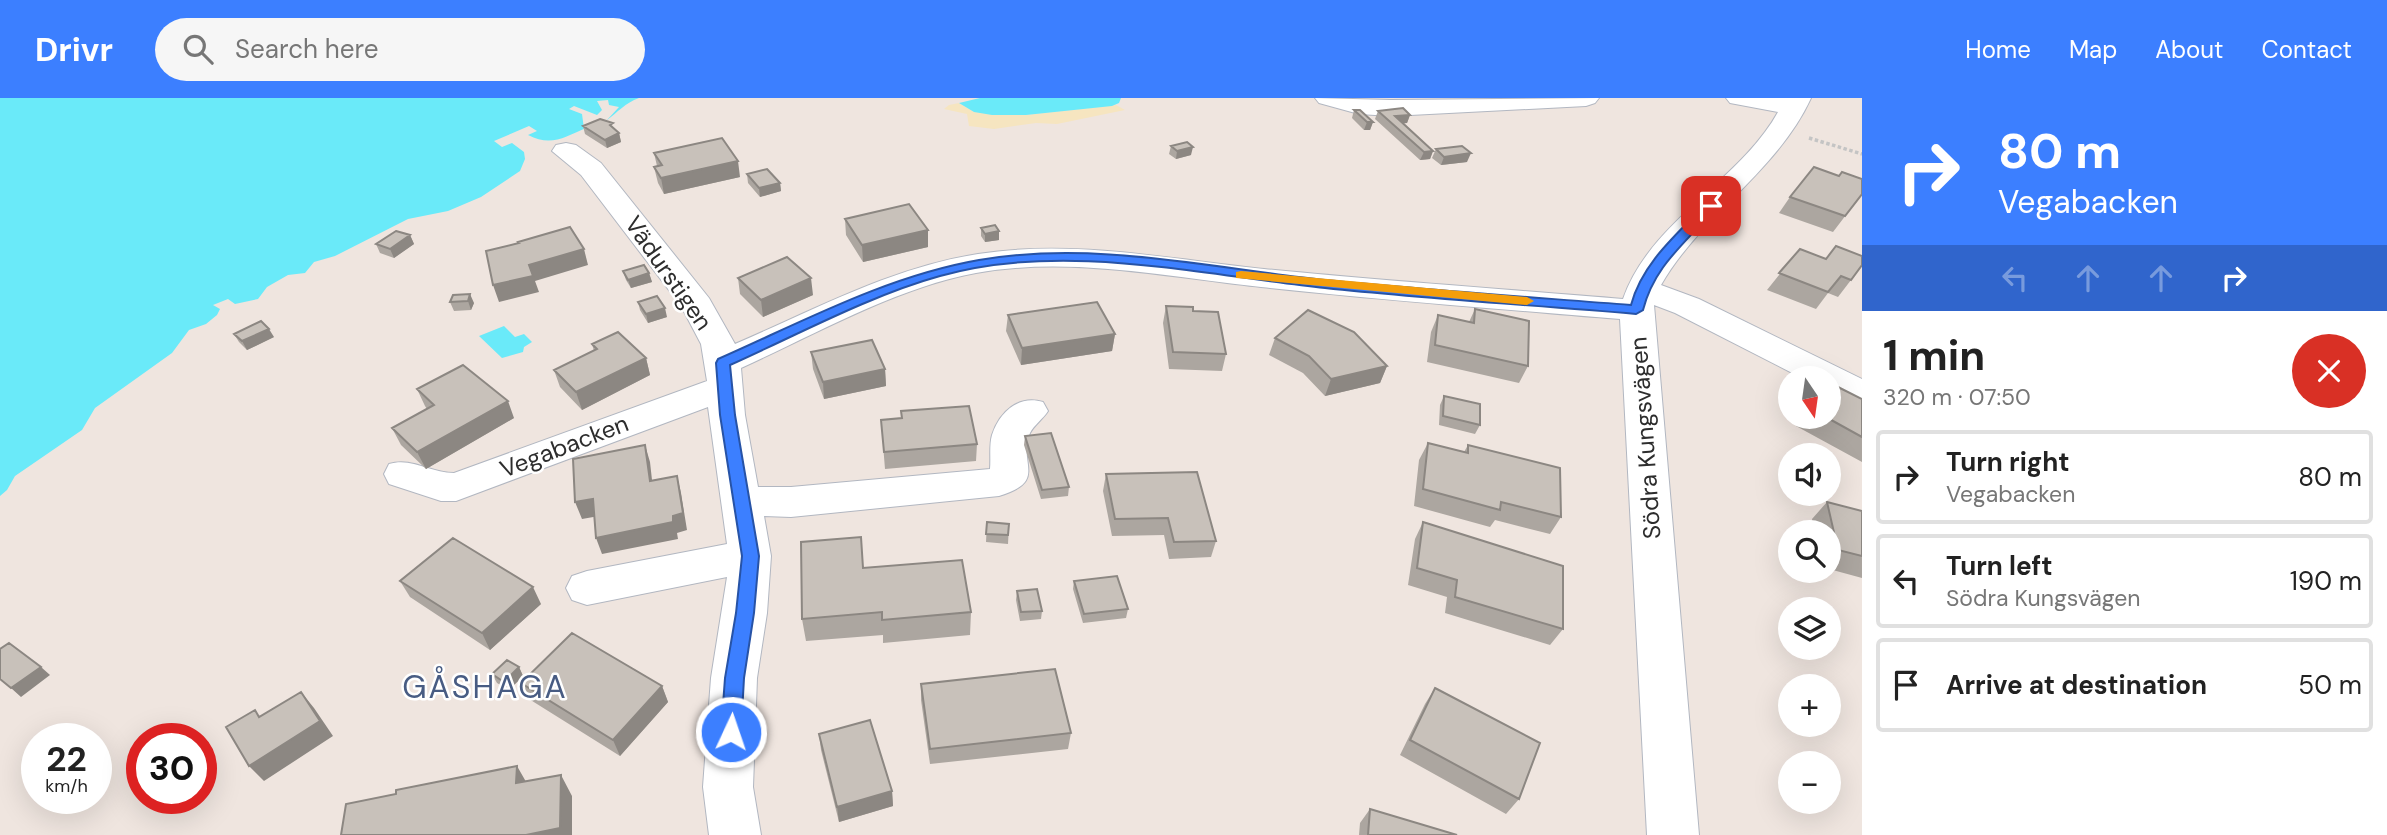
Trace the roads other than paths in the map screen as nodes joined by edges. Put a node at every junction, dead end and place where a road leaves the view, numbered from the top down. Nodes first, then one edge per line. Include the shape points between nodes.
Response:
1 (1328, 98) edge
2 (1586, 98) edge
3 (1739, 98) edge
4 (1791, 112) edge
5 (566, 151) dead end
6 (1639, 299) junction
7 (724, 375) junction
8 (1862, 394) edge
9 (1030, 411) dead end
10 (403, 474) dead end
11 (741, 501) junction
12 (750, 556) junction
13 (587, 588) dead end
14 (735, 835) edge
15 (1672, 835) edge

1 - 2 street via 1391,108
3 - 4 street
4 - 6 street via 1659,261
5 - 7 street, Vädurstigen via 591,169 697,305 718,344
6 - 7 street, Vegabacken via 1325,284 1119,259 981,263 887,290
6 - 8 street, Vegabacken via 1687,306
6 - 15 street, Södra Kungsvägen
7 - 10 street, Vegabacken via 456,487 441,487
7 - 11 street, Vädurstigen
9 - 11 street via 1016,422 1008,446 1009,476 999,482 791,502
11 - 12 street, Vädurstigen
12 - 13 street
12 - 14 street, Vädurstigen via 734,678 728,787

